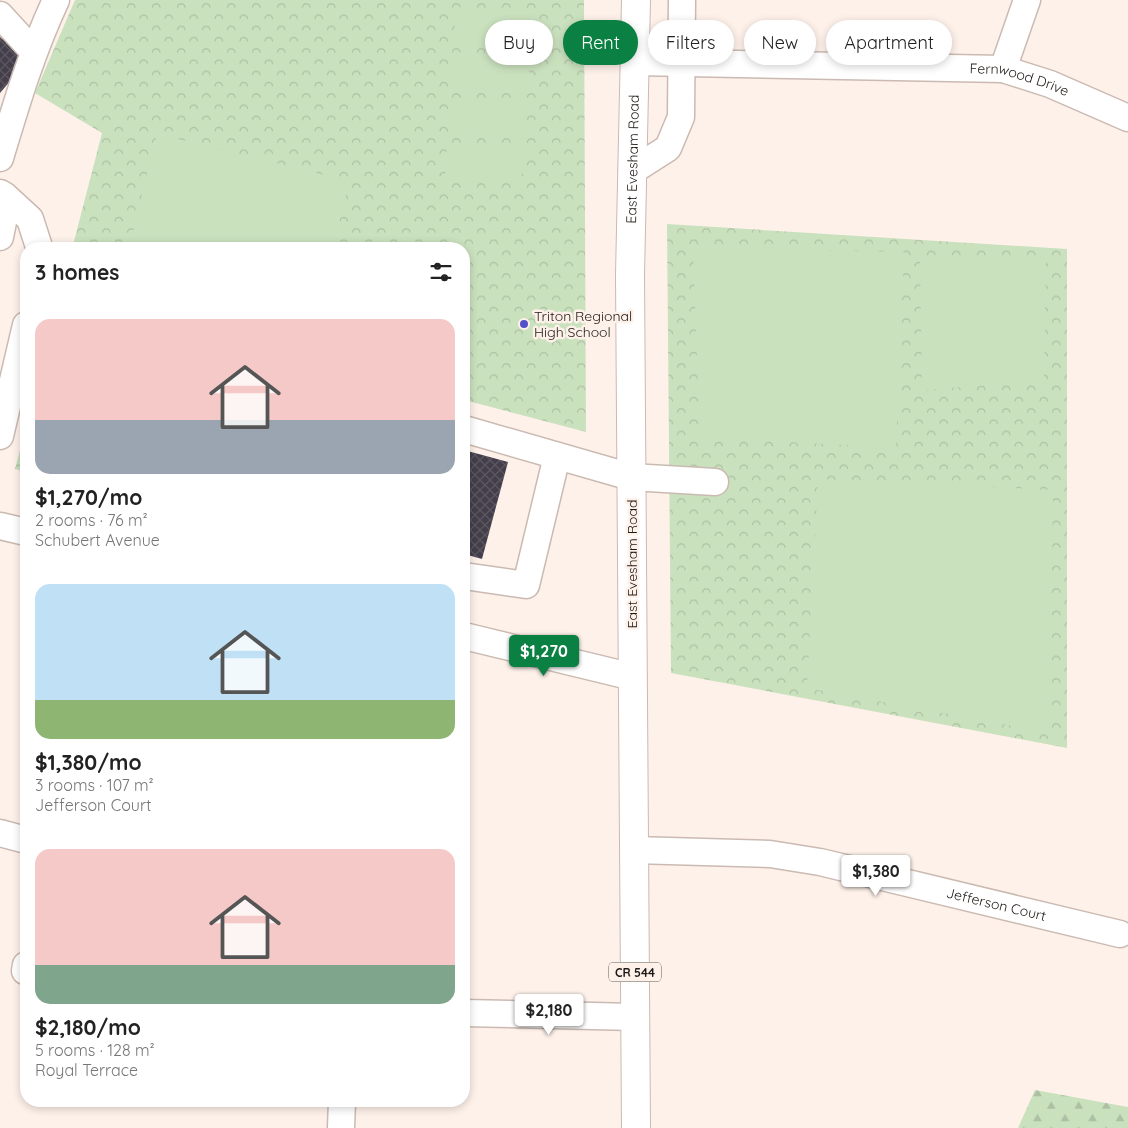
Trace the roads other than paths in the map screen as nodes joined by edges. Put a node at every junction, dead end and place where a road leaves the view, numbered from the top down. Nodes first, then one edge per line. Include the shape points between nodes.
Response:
1 (56, 0) edge
2 (636, 0) edge
3 (682, 0) edge
4 (1027, 0) edge
5 (0, 15) edge
6 (636, 20) edge
7 (682, 20) edge
8 (34, 52) junction
9 (734, 64) edge
10 (635, 65) edge
11 (682, 65) edge
12 (1003, 69) junction
13 (1128, 118) edge
14 (0, 158) edge
15 (632, 171) junction
16 (0, 193) edge
17 (0, 221) edge
18 (0, 237) edge
19 (37, 242) edge
20 (20, 351) edge
21 (470, 432) edge
22 (0, 436) edge
23 (557, 456) junction
24 (631, 477) junction
25 (715, 482) dead end
26 (0, 526) edge
27 (20, 531) edge
28 (470, 577) edge
29 (470, 637) edge
30 (633, 677) junction
31 (0, 833) edge
32 (20, 838) edge
33 (634, 850) junction
34 (1120, 934) dead end
35 (470, 1013) edge
36 (636, 1017) junction
37 (342, 1107) edge
38 (341, 1128) edge
39 (636, 1128) edge

1 - 8 street
2 - 6 main road, East Evesham Road / CR 544
3 - 7 street
4 - 12 street
5 - 8 street
8 - 14 street
9 - 12 street, Fernwood Drive
10 - 15 main road, East Evesham Road / CR 544
11 - 15 street via 681,117 668,148
12 - 13 street, Fernwood Drive via 1050,84
15 - 24 main road, East Evesham Road / CR 544
16 - 19 street via 30,219
17 - 18 street via 3,222
20 - 22 street
21 - 23 street
23 - 24 street
23 - 28 street via 526,585
24 - 25 street
24 - 30 main road, East Evesham Road / CR 544
26 - 27 street
29 - 30 street
30 - 33 main road, East Evesham Road / CR 544
31 - 32 street
33 - 34 street, Jefferson Court via 770,854 820,862
33 - 36 main road, East Evesham Road / CR 544
35 - 36 street
36 - 39 main road, East Evesham Road / CR 544
37 - 38 street

